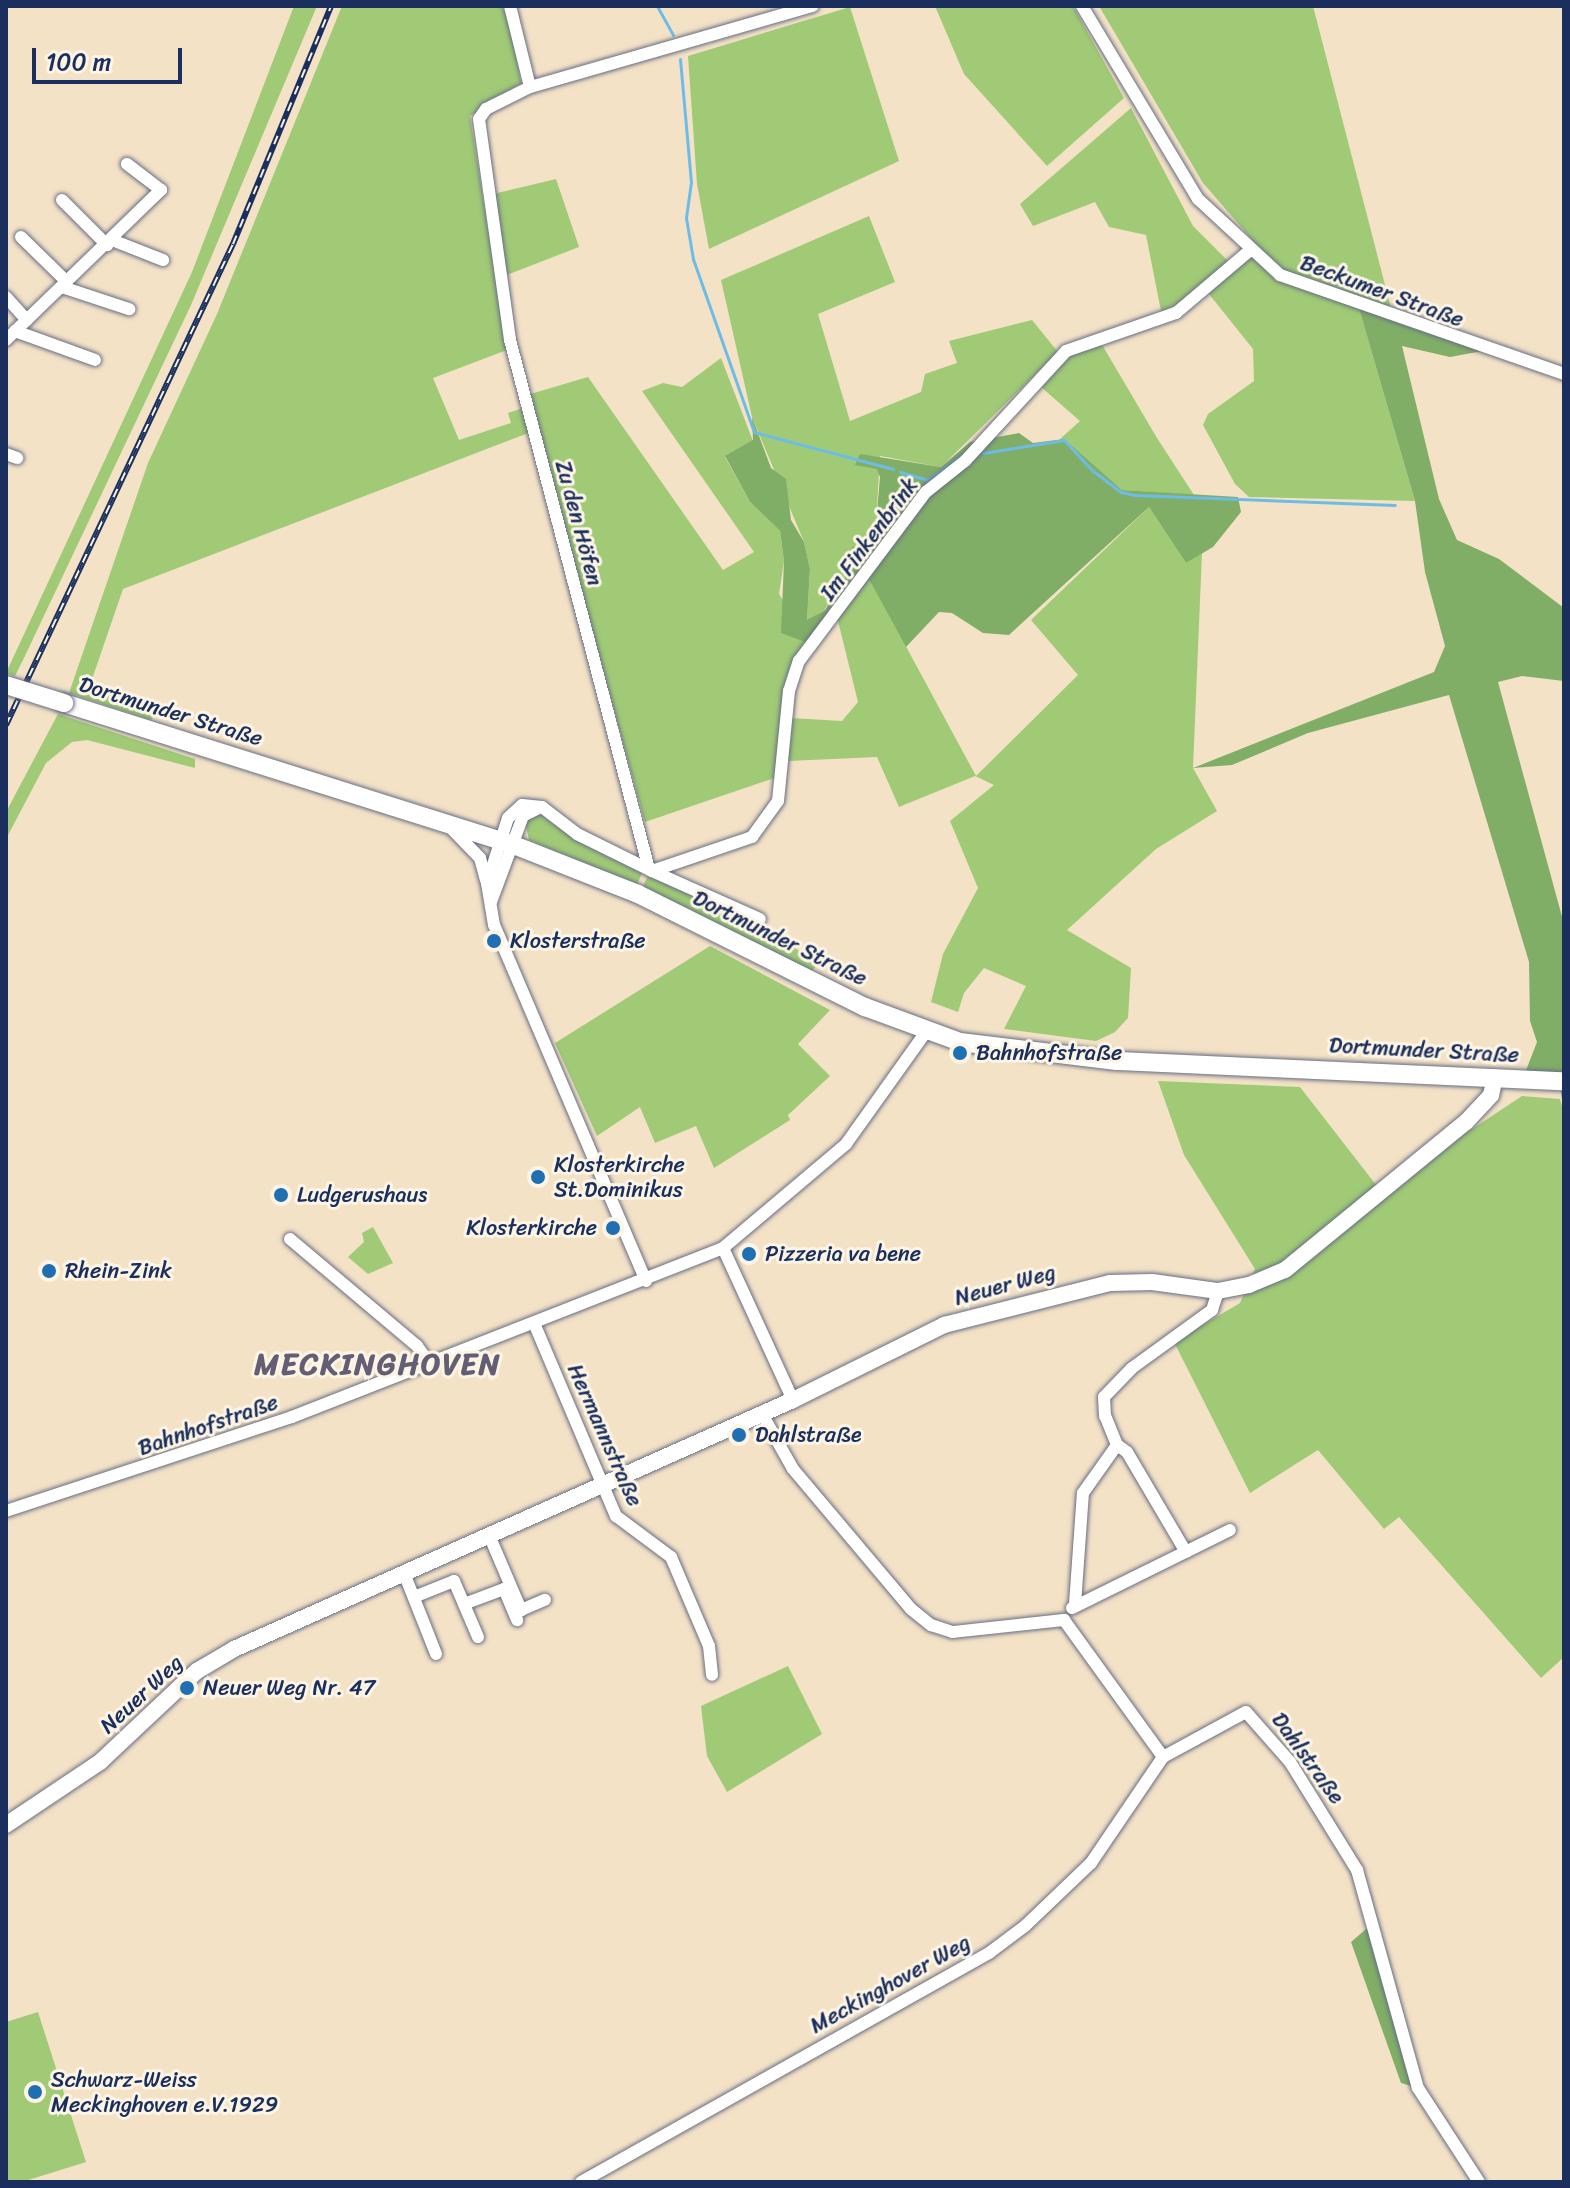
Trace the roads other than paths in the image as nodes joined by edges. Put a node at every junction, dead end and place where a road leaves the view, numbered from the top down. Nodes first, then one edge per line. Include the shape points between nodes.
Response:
1 (510, 6) edge
2 (813, 6) edge
3 (1082, 6) edge
4 (530, 87) junction
5 (127, 164) dead end
6 (62, 200) dead end
7 (21, 237) dead end
8 (110, 242) junction
9 (1249, 251) junction
10 (163, 260) dead end
11 (65, 284) junction
12 (6, 297) edge
13 (129, 309) dead end
14 (27, 320) junction
15 (10, 335) edge
16 (95, 360) dead end
17 (1564, 374) edge
18 (6, 685) edge
19 (451, 828) junction
20 (506, 843) junction
21 (650, 870) junction
22 (487, 883) junction
23 (491, 902) junction
24 (760, 919) dead end
25 (926, 1032) junction
26 (1495, 1077) junction
27 (1562, 1081) edge
28 (290, 1239) dead end
29 (723, 1248) junction
30 (646, 1281) junction
31 (1218, 1291) junction
32 (534, 1323) junction
33 (430, 1364) junction
34 (793, 1400) junction
35 (762, 1414) junction
36 (1117, 1445) junction
37 (604, 1484) junction
38 (6, 1511) edge
39 (1230, 1530) dead end
40 (489, 1535) junction
41 (1186, 1552) junction
42 (404, 1573) junction
43 (507, 1588) junction
44 (414, 1597) junction
45 (545, 1600) dead end
46 (464, 1604) junction
47 (1075, 1604) junction
48 (517, 1620) dead end
49 (1064, 1620) junction
50 (478, 1637) dead end
51 (436, 1654) dead end
52 (712, 1675) dead end
53 (1163, 1757) junction
54 (6, 1825) edge
55 (581, 2182) edge
56 (1479, 2182) edge

1 - 4 street
2 - 4 street, Zu den Höfen
3 - 9 street, Beckumer Straße via 1198,199
4 - 21 street, Zu den Höfen via 486,109 479,119 510,340
5 - 8 street via 161,190
6 - 8 street
7 - 11 street
8 - 10 street
8 - 11 street
9 - 17 street, Beckumer Straße via 1280,275
9 - 21 street, Im Finkenbrink via 1176,313 1066,351 965,461 926,492 794,671 784,774 770,818 743,842
11 - 13 street
11 - 14 street
12 - 14 street
14 - 15 street
15 - 16 street
18 - 19 main road, Dortmunder Straße, bridge
19 - 20 main road, Dortmunder Straße
19 - 22 street via 480,858
20 - 21 street via 508,818 522,805 542,807 577,834
20 - 22 street
20 - 23 street
20 - 25 main road, Dortmunder Straße via 638,894
21 - 24 street
22 - 23 street
23 - 30 street via 500,941
25 - 26 main road, Dortmunder Straße via 1018,1052 1087,1059
25 - 29 street, Bahnhofstraße via 846,1144
26 - 27 main road, Dortmunder Straße
26 - 31 street, Neuer Weg via 1491,1095 1466,1122 1317,1246 1285,1270
28 - 33 street via 417,1346
29 - 30 street, Bahnhofstraße
29 - 34 street
30 - 32 street, Bahnhofstraße
31 - 34 street, Neuer Weg via 1152,1282 1110,1283 973,1313
31 - 36 street via 1212,1310 1132,1368 1104,1397 1105,1416
32 - 33 street, Bahnhofstraße
32 - 37 street, Hermannstraße
33 - 38 street, Bahnhofstraße via 223,1442
34 - 35 street, Neuer Weg
35 - 37 street, Neuer Weg
35 - 49 street via 793,1469 911,1609 931,1625 953,1632
36 - 41 street via 1127,1452
36 - 47 street via 1083,1493
37 - 40 street, Neuer Weg
37 - 52 street, Hermannstraße via 623,1524 671,1557 709,1646
39 - 41 street
40 - 42 street, Neuer Weg
40 - 43 street
41 - 47 street
42 - 44 street
42 - 54 street, Neuer Weg via 197,1671 100,1762
43 - 45 street via 521,1610
43 - 46 street
43 - 48 street
44 - 46 street via 454,1581
44 - 51 street
46 - 50 street
47 - 49 street
49 - 53 street
53 - 55 street, Meckinghover Weg via 1091,1863 989,1953
53 - 56 street, Dahlstraße via 1246,1712 1290,1762 1357,1870 1418,2088

